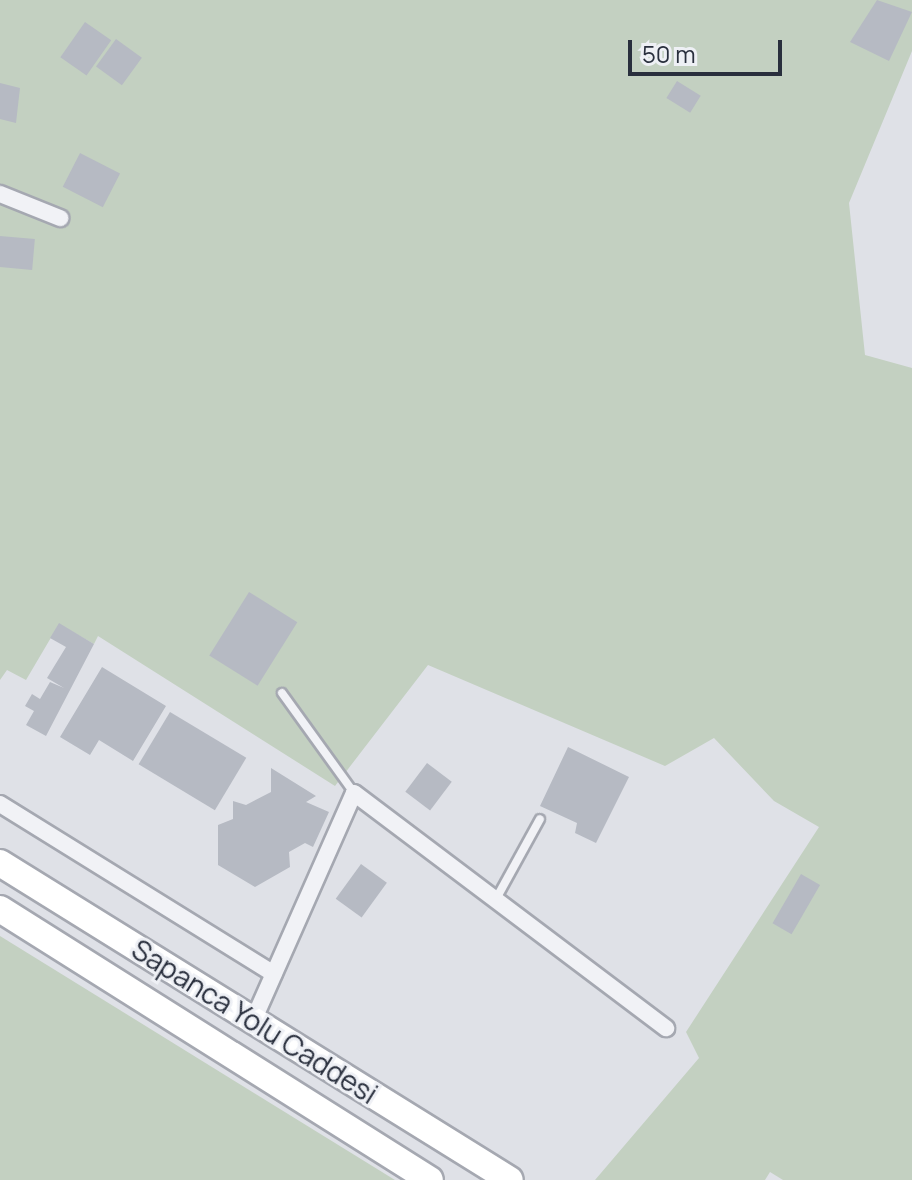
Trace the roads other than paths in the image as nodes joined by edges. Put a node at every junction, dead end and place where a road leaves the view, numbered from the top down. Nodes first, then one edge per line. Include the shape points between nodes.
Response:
1 (0, 194) edge
2 (60, 218) dead end
3 (282, 693) dead end
4 (354, 793) junction
5 (0, 804) edge
6 (540, 819) dead end
7 (0, 863) edge
8 (496, 900) junction
9 (0, 909) edge
10 (274, 974) junction
11 (253, 1021) junction
12 (666, 1028) dead end
13 (430, 1180) edge
14 (510, 1180) edge

1 - 2 street
3 - 4 lane
4 - 8 street
4 - 10 street
5 - 10 street
6 - 8 lane
7 - 11 highway, Sapanca Yolu Caddesi
8 - 12 street
9 - 13 highway, Sapanca Yolu Caddesi
10 - 11 street
11 - 14 highway, Sapanca Yolu Caddesi

